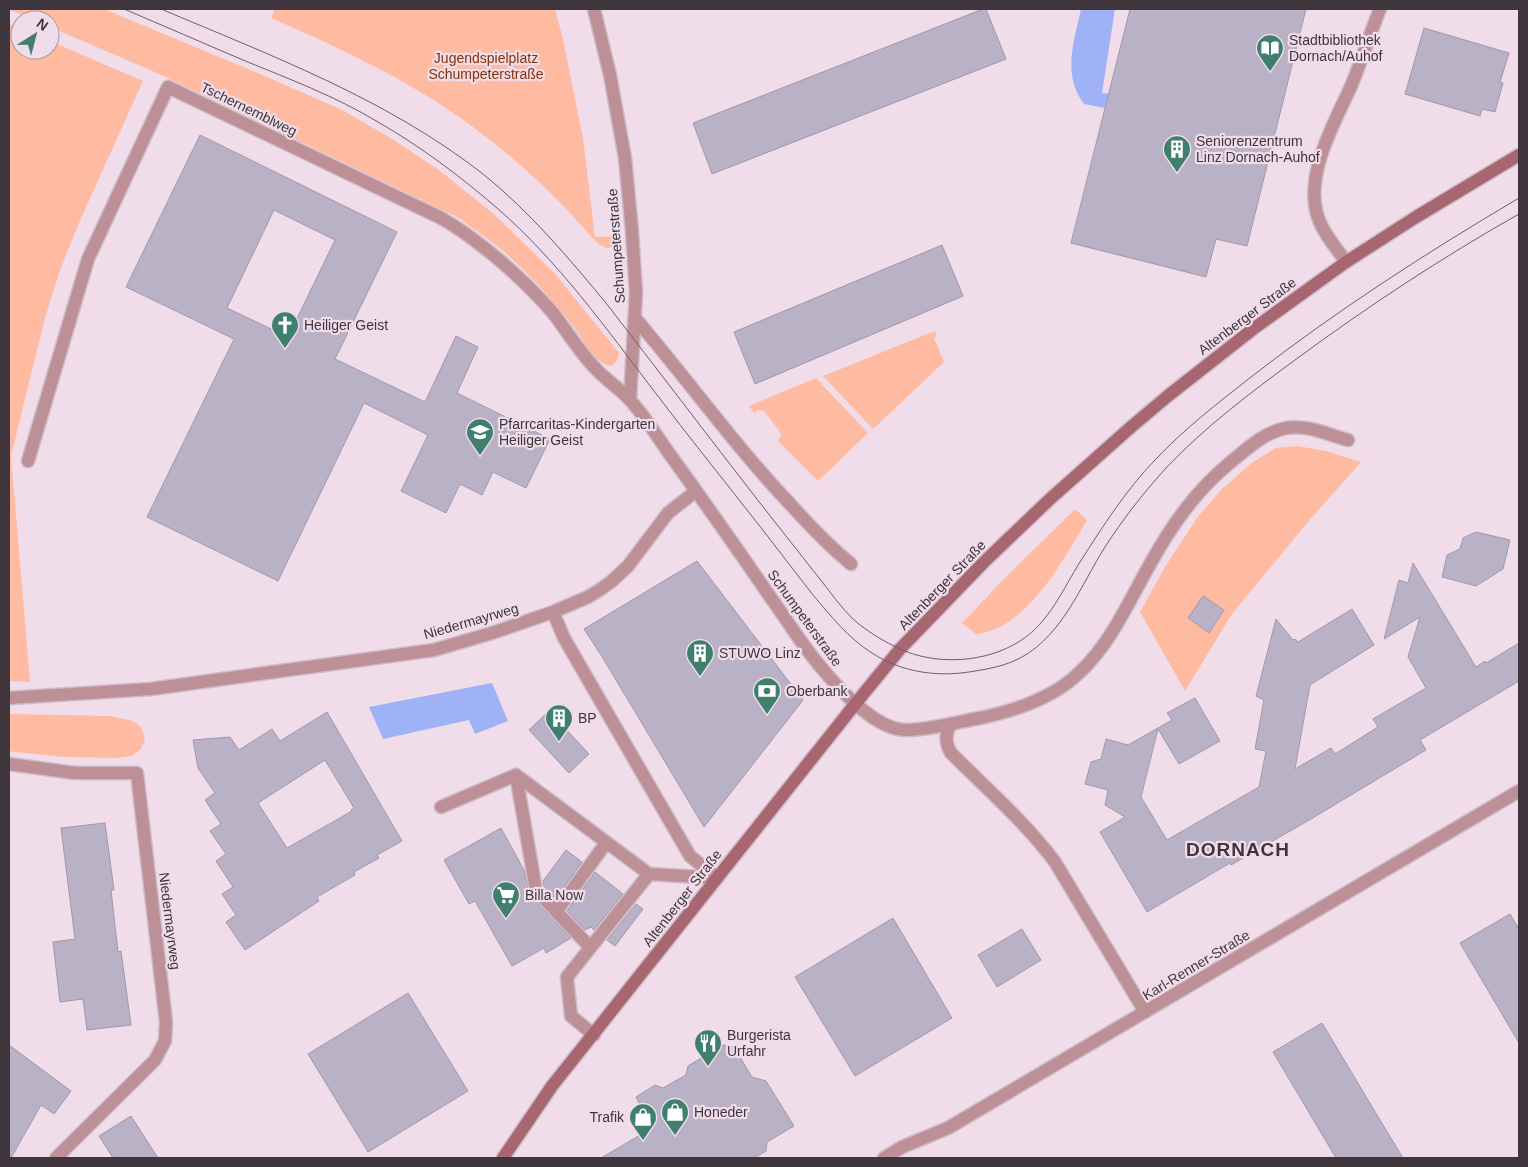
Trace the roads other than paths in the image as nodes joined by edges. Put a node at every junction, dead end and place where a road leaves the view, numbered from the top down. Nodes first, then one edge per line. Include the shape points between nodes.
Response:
1 (594, 9) edge
2 (1380, 9) edge
3 (1519, 154) edge
4 (1346, 262) junction
5 (634, 318) junction
6 (630, 400) junction
7 (1348, 440) dead end
8 (28, 461) dead end
9 (696, 491) junction
10 (851, 564) dead end
11 (553, 612) junction
12 (9, 698) edge
13 (856, 703) junction
14 (951, 724) junction
15 (9, 764) edge
16 (516, 775) junction
17 (1517, 797) edge
18 (441, 807) dead end
19 (606, 843) junction
20 (649, 874) junction
21 (717, 878) junction
22 (556, 912) junction
23 (590, 947) junction
24 (1145, 1012) junction
25 (594, 1035) junction
26 (56, 1158) edge
27 (503, 1158) edge
28 (884, 1158) edge

1 - 5 street, Schumpeterstraße via 625,158 636,292
2 - 4 street via 1314,179 1316,210 1324,231
3 - 4 street, Altenberger Straße
4 - 13 street, Altenberger Straße via 1209,362 1064,486 900,649
5 - 6 street, Schumpeterstraße
5 - 10 street via 771,484
6 - 8 street, Tschernemblweg via 595,368 533,292 461,231 423,209 168,87 88,259
6 - 9 street, Schumpeterstraße
7 - 14 street, Schumpeterstraße via 1292,427 1273,431 1255,442 1204,486 1186,507 1118,624 1078,674 1036,701
9 - 11 street, Niedermayrweg via 668,513 635,558 612,581 588,597
9 - 13 street, Schumpeterstraße via 817,663
11 - 12 street, Niedermayrweg via 434,650 151,689
11 - 21 street via 564,638 690,856
13 - 14 street, Schumpeterstraße via 881,723 893,728 912,730
13 - 21 street, Altenberger Straße
14 - 24 street via 946,733 951,753 1051,856
15 - 26 street, Niedermayrweg via 75,773 136,773 163,985 165,1041 155,1060
16 - 18 street
16 - 19 street
16 - 22 street via 536,890
17 - 24 street, Karl-Renner-Straße
19 - 20 street
19 - 22 street
20 - 21 street
20 - 23 street
21 - 25 street, Altenberger Straße
22 - 23 street
23 - 25 street via 567,977 571,1016
24 - 28 street, Karl-Renner-Straße via 948,1128
25 - 27 street, Altenberger Straße via 547,1094

